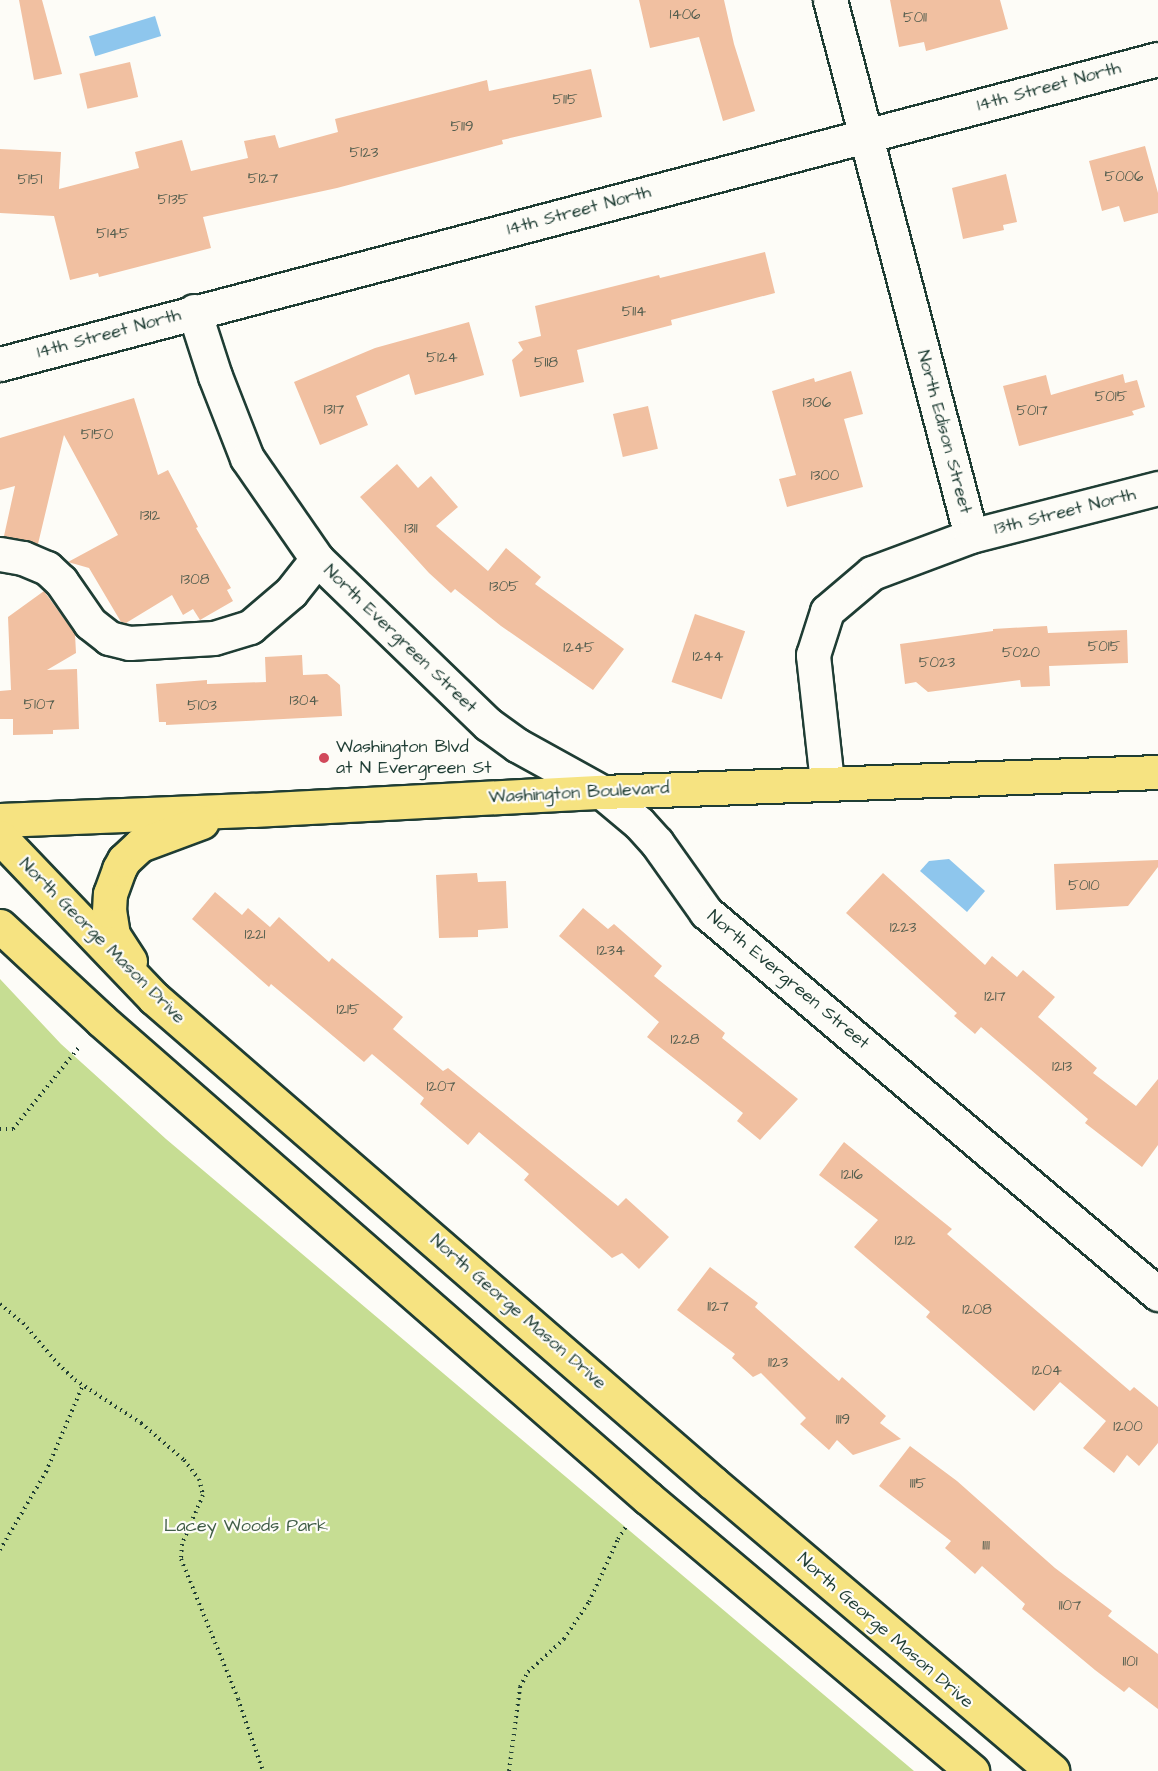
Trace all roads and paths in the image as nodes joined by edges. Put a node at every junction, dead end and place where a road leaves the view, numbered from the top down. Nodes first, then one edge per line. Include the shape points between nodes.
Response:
1 (830, 0) edge
2 (1158, 59) edge
3 (865, 135) junction
4 (194, 311) junction
5 (0, 364) edge
6 (1158, 488) edge
7 (971, 536) junction
8 (0, 554) edge
9 (317, 559) junction
10 (1158, 772) edge
11 (827, 782) junction
12 (602, 792) junction
13 (253, 810) junction
14 (0, 820) edge
15 (0, 837) edge
16 (0, 926) edge
17 (154, 998) junction
18 (101, 1020) junction
19 (0, 1129) edge
20 (1158, 1294) edge
21 (0, 1304) edge
22 (83, 1385) junction
23 (626, 1526) dead end
24 (0, 1550) edge
25 (263, 1771) edge
26 (510, 1771) edge
27 (972, 1771) edge
28 (1052, 1771) edge

1 - 3 street, North Edison Street
2 - 3 street, 14th Street North
3 - 4 street, 14th Street North
3 - 7 street, North Edison Street
4 - 5 street, 14th Street North
4 - 9 street, North Evergreen Street via 214,376 247,458
6 - 7 street, 13th Street North
7 - 11 street, North Edison Street via 872,573 827,611 813,655
8 - 9 street via 47,568 61,581 90,623 109,638 129,643 214,638 250,627 291,592
9 - 12 street, North Evergreen Street via 488,724 517,745
10 - 11 main road, Washington Boulevard
11 - 12 main road, Washington Boulevard
12 - 13 main road, Washington Boulevard
12 - 20 street, North Evergreen Street via 657,843 706,912
13 - 14 main road, Washington Boulevard
13 - 17 main road via 188,826 140,845 119,869 110,894 113,935
15 - 17 main road, North George Mason Drive
16 - 18 main road
17 - 28 main road, North George Mason Drive
18 - 19 path via 13,1129
18 - 27 main road via 648,1498
21 - 22 path
22 - 24 path via 46,1472
22 - 25 path via 141,1423 184,1460 199,1479 203,1495 182,1544 181,1559
23 - 26 path via 583,1611 564,1639 528,1671 520,1687

